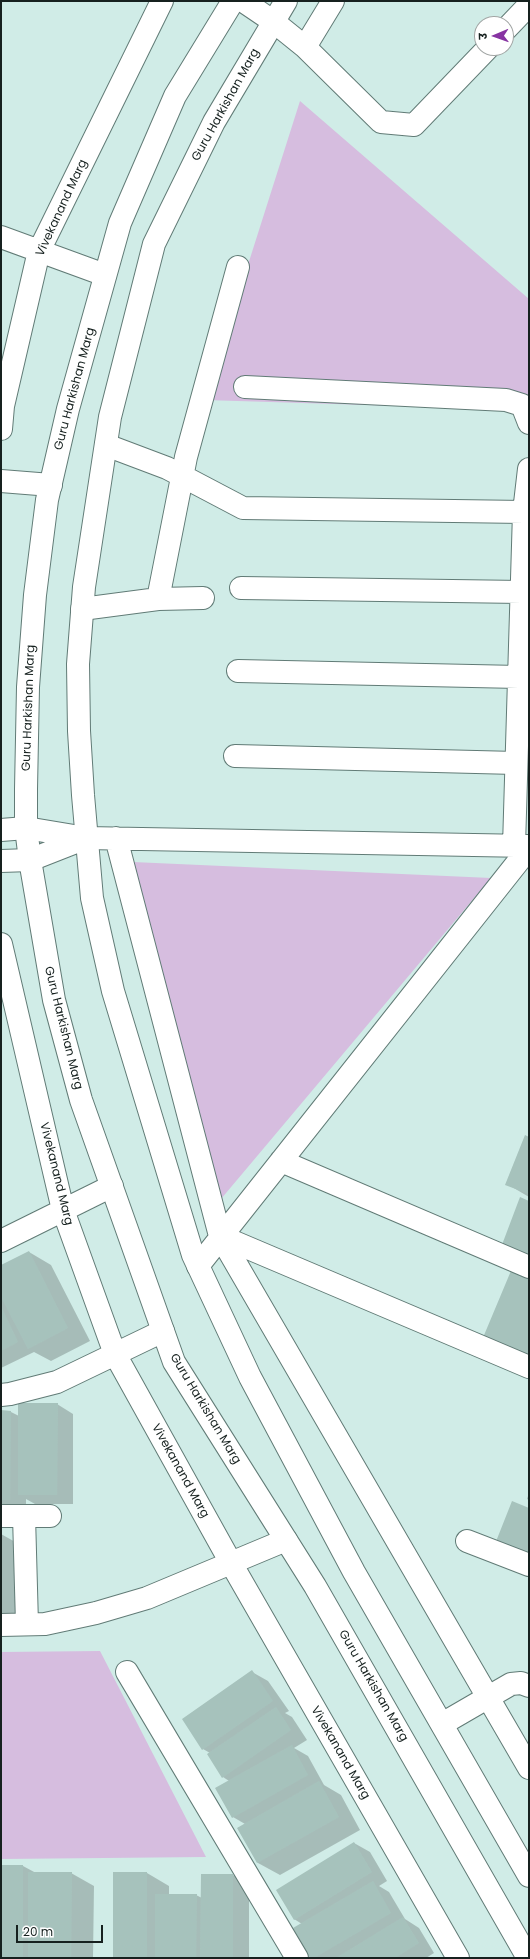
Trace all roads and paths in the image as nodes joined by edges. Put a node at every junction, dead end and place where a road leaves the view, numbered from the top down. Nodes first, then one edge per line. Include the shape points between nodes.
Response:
1 (162, 1) edge
2 (233, 1) edge
3 (243, 1) edge
4 (286, 1) edge
5 (334, 1) edge
6 (529, 6) edge
7 (514, 21) edge
8 (274, 22) junction
9 (305, 46) junction
10 (480, 56) edge
11 (1, 237) edge
12 (39, 251) junction
13 (238, 267) dead end
14 (105, 275) junction
15 (245, 387) dead end
16 (529, 423) edge
17 (1, 429) edge
18 (106, 445) junction
19 (529, 469) edge
20 (183, 476) junction
21 (1, 481) edge
22 (51, 485) junction
23 (524, 512) junction
24 (240, 588) dead end
25 (522, 592) junction
26 (203, 598) dead end
27 (158, 599) junction
28 (82, 609) junction
29 (238, 671) dead end
30 (519, 677) junction
31 (235, 756) dead end
32 (516, 763) junction
33 (26, 828) junction
34 (1, 830) edge
35 (86, 838) junction
36 (116, 838) junction
37 (524, 846) edge
38 (30, 860) junction
39 (1, 861) edge
40 (1, 944) edge
41 (281, 1161) junction
42 (112, 1186) junction
43 (63, 1210) junction
44 (220, 1236) junction
45 (1, 1242) edge
46 (198, 1266) junction
47 (529, 1266) edge
48 (163, 1331) junction
49 (115, 1354) junction
50 (529, 1367) edge
51 (1, 1395) edge
52 (1, 1516) edge
53 (24, 1516) junction
54 (50, 1516) dead end
55 (286, 1540) junction
56 (467, 1541) dead end
57 (231, 1563) junction
58 (529, 1566) edge
59 (27, 1624) junction
60 (1, 1625) edge
61 (127, 1672) dead end
62 (529, 1686) edge
63 (488, 1698) junction
64 (442, 1724) junction
65 (529, 1768) edge
66 (529, 1876) edge
67 (297, 1958) edge
68 (458, 1958) edge
69 (528, 1958) edge

1 - 12 street, Vivekanand Marg
2 - 14 street, Guru Harkishan Marg via 175,96 120,223
3 - 8 street
4 - 8 street, Guru Harkishan Marg
5 - 9 street
6 - 7 street
8 - 9 street
8 - 18 street, Guru Harkishan Marg via 214,122 154,244 110,417
9 - 10 street via 381,122 414,125
11 - 12 street
12 - 14 street
12 - 17 street, Vivekanand Marg via 3,406
13 - 20 street
14 - 22 street, Guru Harkishan Marg via 68,409
15 - 16 street via 506,400 522,405
18 - 20 street
18 - 28 street, Guru Harkishan Marg
19 - 23 street
20 - 23 street via 242,508
20 - 27 street
21 - 22 street
22 - 33 street, Guru Harkishan Marg via 34,610 28,687
23 - 25 street
24 - 25 street
25 - 30 street
26 - 27 street
27 - 28 street
28 - 35 street, Guru Harkishan Marg via 78,679
29 - 30 street
30 - 32 street
31 - 32 street
32 - 37 street
33 - 34 street
33 - 35 street
33 - 38 street, Guru Harkishan Marg
35 - 36 street
35 - 38 street
35 - 46 street, Guru Harkishan Marg via 92,898 113,991
36 - 37 street
36 - 44 street
37 - 41 street
38 - 39 street
38 - 42 street, Guru Harkishan Marg via 54,1000 81,1100
40 - 43 street, Vivekanand Marg
41 - 44 street
41 - 47 street
42 - 43 street
42 - 48 street, Guru Harkishan Marg
43 - 45 street
43 - 49 street, Vivekanand Marg
44 - 46 street
44 - 50 street
44 - 63 street
46 - 64 street, Guru Harkishan Marg via 250,1377 354,1572
48 - 49 street
48 - 55 street, Guru Harkishan Marg via 174,1362
49 - 51 street via 57,1382
49 - 57 street, Vivekanand Marg
52 - 53 street
53 - 54 street
53 - 59 street
55 - 57 street
55 - 69 street, Guru Harkishan Marg via 319,1593
56 - 58 street
57 - 59 street via 147,1598 96,1613 45,1624
57 - 68 street, Vivekanand Marg
59 - 60 street
61 - 67 street
62 - 63 street via 511,1684
63 - 64 street
63 - 65 street
64 - 66 street, Guru Harkishan Marg

